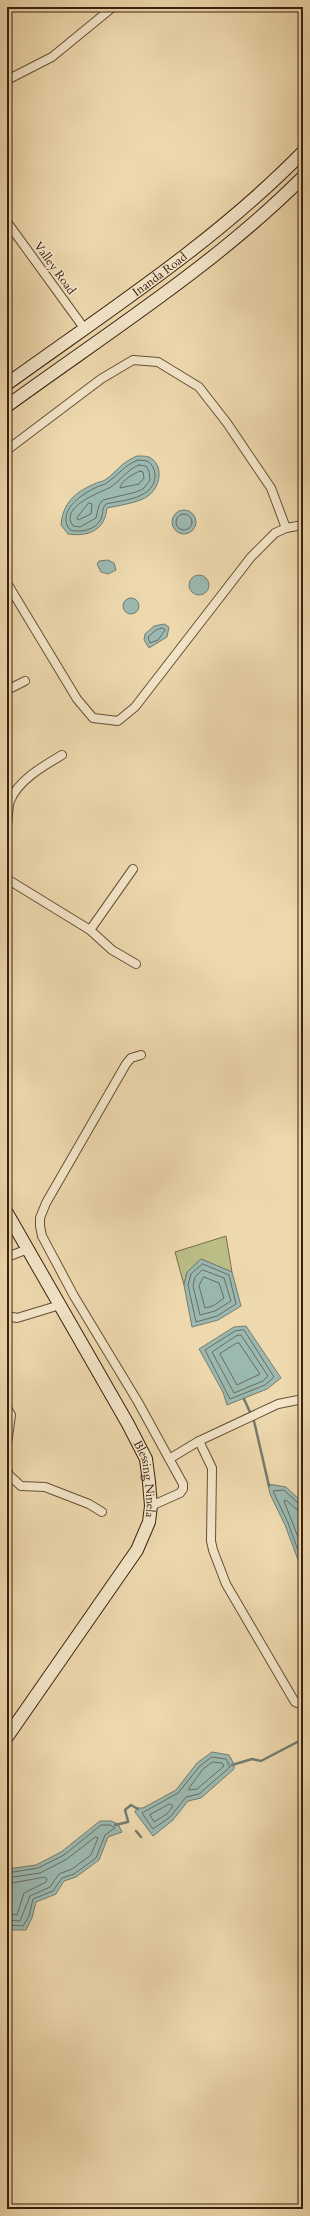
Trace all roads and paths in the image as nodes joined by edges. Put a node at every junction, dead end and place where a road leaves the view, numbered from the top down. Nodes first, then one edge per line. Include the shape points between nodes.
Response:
1 (113, 7) edge
2 (7, 80) edge
3 (303, 152) edge
4 (303, 177) edge
5 (7, 222) edge
6 (84, 328) junction
7 (7, 384) edge
8 (7, 406) edge
9 (7, 450) edge
10 (303, 525) edge
11 (286, 528) junction
12 (7, 582) edge
13 (25, 681) dead end
14 (7, 690) edge
15 (62, 755) dead end
16 (7, 826) edge
17 (133, 869) dead end
18 (7, 879) edge
19 (90, 930) junction
20 (136, 964) dead end
21 (141, 1055) dead end
22 (7, 1213) edge
23 (28, 1249) junction
24 (7, 1257) edge
25 (60, 1305) junction
26 (7, 1316) edge
27 (303, 1400) edge
28 (7, 1408) edge
29 (199, 1441) junction
30 (7, 1444) edge
31 (169, 1459) junction
32 (7, 1469) edge
33 (151, 1506) junction
34 (102, 1512) dead end
35 (303, 1705) edge
36 (7, 1737) edge

1 - 2 street via 52,57
3 - 6 main road, Inanda Road via 264,190 212,234
4 - 8 main road, Inanda Road via 267,212 203,264
5 - 6 street, Valley Road
6 - 7 main road, Inanda Road
9 - 11 street via 101,379 133,360 158,362 199,387 271,488
10 - 11 street
11 - 12 street via 275,533 251,557 136,706 118,721 93,718 77,699
13 - 14 street
15 - 16 street via 40,769 20,787 11,800
17 - 19 street
18 - 19 street
19 - 20 street via 108,947
21 - 31 street via 131,1058 126,1064 46,1203 40,1226 42,1236 74,1296
22 - 23 main road, Blessing Ninela
23 - 24 street
23 - 25 main road, Blessing Ninela
25 - 26 street via 17,1318
25 - 33 main road, Blessing Ninela via 146,1459
27 - 29 street via 278,1404
28 - 30 street via 11,1415
29 - 31 street
29 - 35 street via 212,1468 213,1550 226,1584 295,1702
31 - 33 street via 180,1476 183,1489 171,1498
32 - 34 street via 9,1475 21,1486 45,1487 89,1504
33 - 36 main road, Blessing Ninela via 149,1522 137,1550

